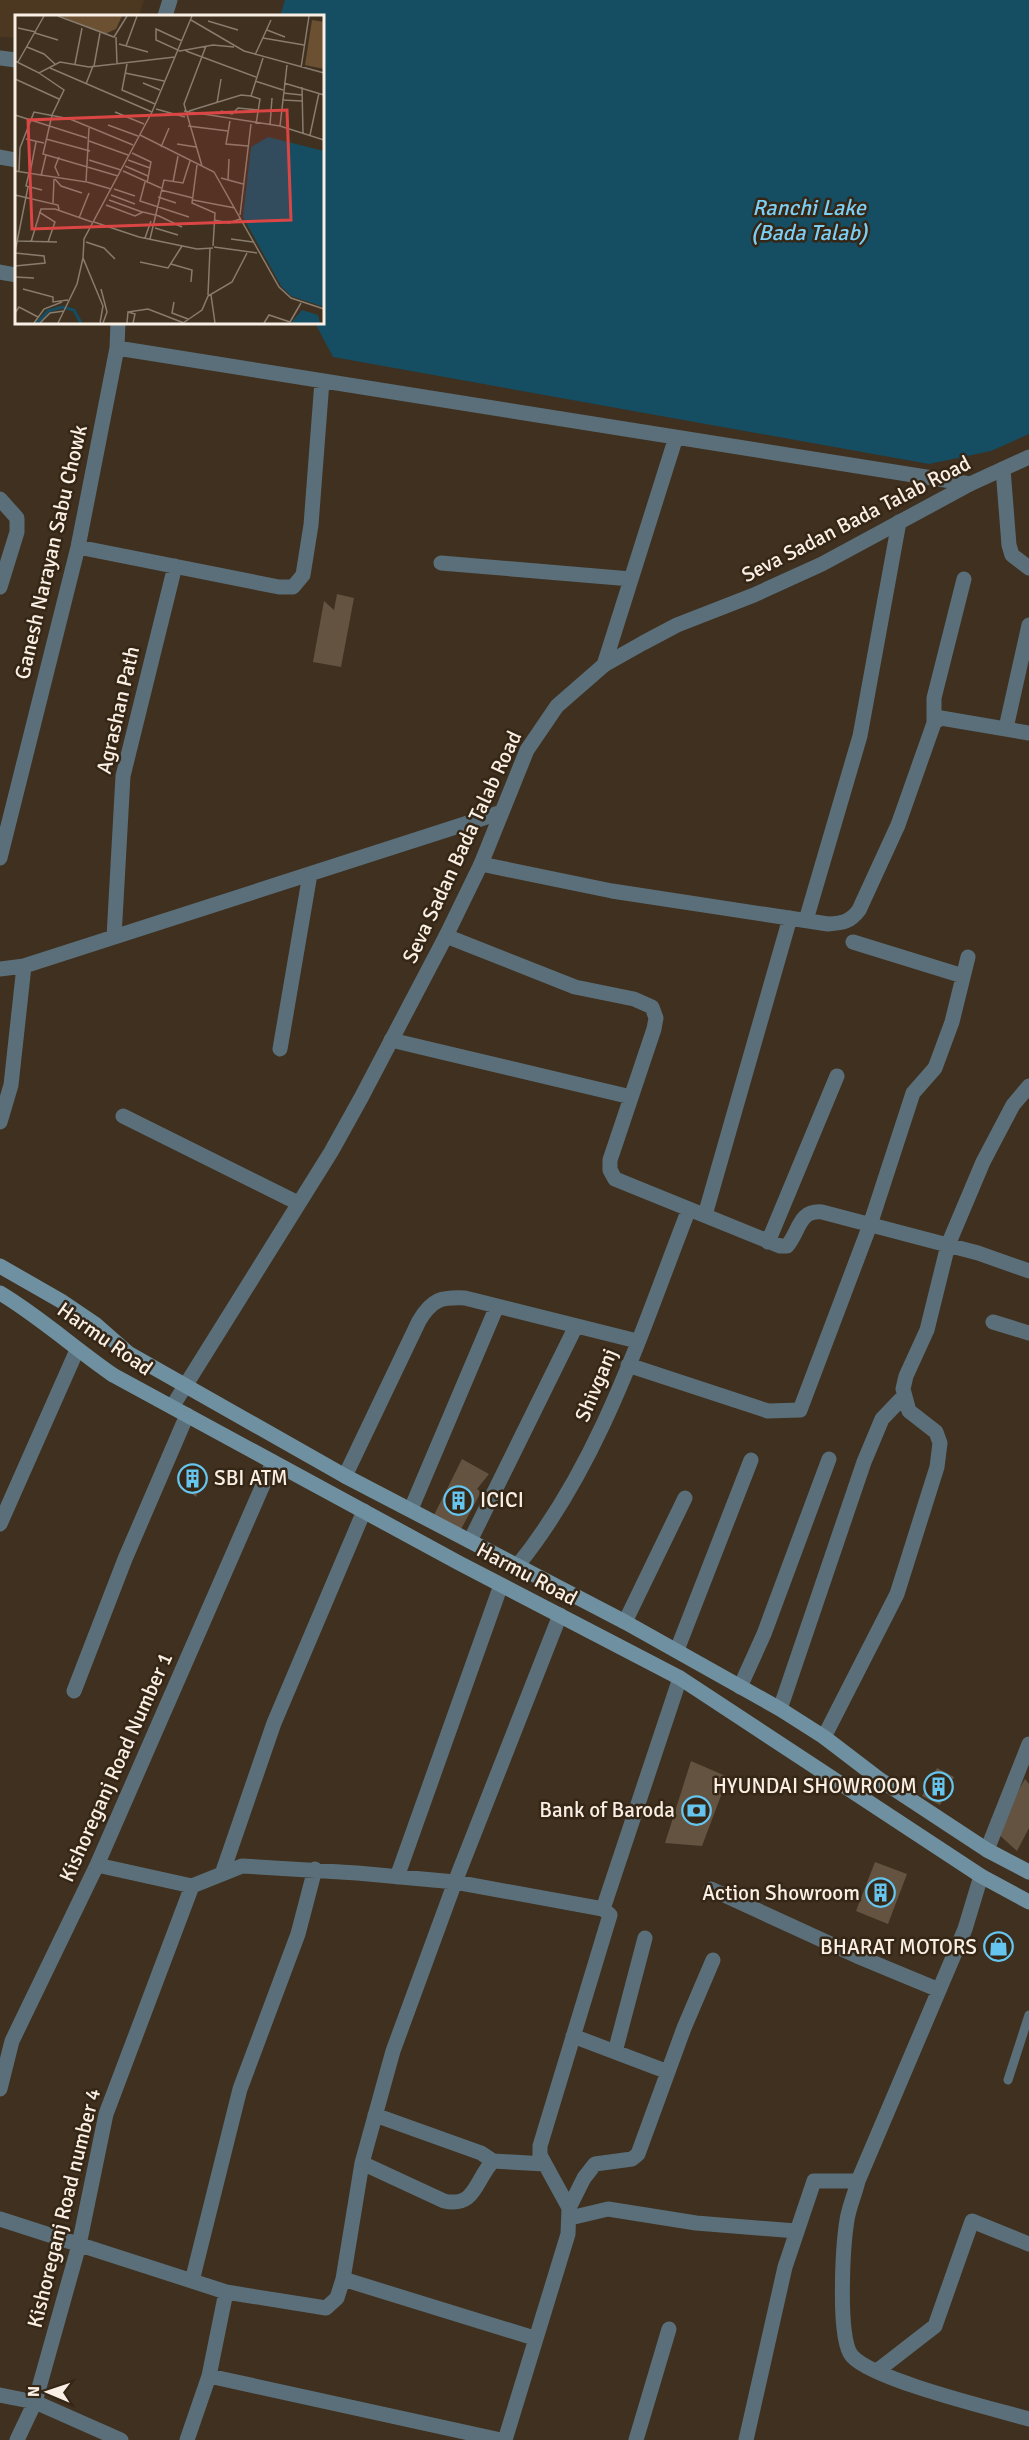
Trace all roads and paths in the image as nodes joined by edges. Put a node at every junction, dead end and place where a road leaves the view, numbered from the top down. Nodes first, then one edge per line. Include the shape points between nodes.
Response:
1 (170, 0) edge
2 (165, 15) edge
3 (0, 58) edge
4 (15, 60) edge
5 (0, 157) edge
6 (15, 160) edge
7 (0, 272) edge
8 (15, 275) edge
9 (118, 324) edge
10 (117, 348) junction
11 (322, 381) junction
12 (676, 437) junction
13 (1029, 457) edge
14 (1004, 469) junction
15 (970, 484) junction
16 (0, 499) edge
17 (899, 522) junction
18 (78, 547) junction
19 (441, 563) dead end
20 (175, 566) junction
21 (1029, 568) edge
22 (631, 579) junction
23 (964, 579) dead end
24 (0, 587) edge
25 (1029, 624) edge
26 (604, 665) junction
27 (934, 723) junction
28 (1006, 728) junction
29 (1029, 733) edge
30 (499, 813) junction
31 (0, 858) edge
32 (481, 864) junction
33 (310, 874) junction
34 (790, 918) junction
35 (806, 921) junction
36 (446, 936) junction
37 (114, 937) junction
38 (853, 942) dead end
39 (968, 957) dead end
40 (24, 966) junction
41 (0, 969) edge
42 (963, 976) junction
43 (391, 1040) junction
44 (280, 1048) dead end
45 (837, 1076) dead end
46 (1029, 1086) edge
47 (631, 1097) junction
48 (123, 1116) dead end
49 (0, 1122) edge
50 (298, 1203) junction
51 (689, 1209) junction
52 (705, 1215) junction
53 (870, 1225) junction
54 (768, 1242) junction
55 (948, 1245) junction
56 (0, 1266) edge
57 (1029, 1271) edge
58 (0, 1293) edge
59 (497, 1306) junction
60 (993, 1322) dead end
61 (576, 1326) junction
62 (1029, 1333) edge
63 (637, 1341) junction
64 (77, 1350) junction
65 (628, 1365) junction
66 (184, 1383) junction
67 (904, 1396) junction
68 (172, 1407) junction
69 (188, 1416) junction
70 (829, 1459) dead end
71 (751, 1460) dead end
72 (273, 1462) junction
73 (345, 1476) junction
74 (685, 1498) dead end
75 (411, 1509) junction
76 (364, 1511) junction
77 (0, 1524) edge
78 (470, 1541) junction
79 (518, 1565) junction
80 (501, 1585) junction
81 (560, 1615) junction
82 (625, 1622) junction
83 (677, 1650) junction
84 (680, 1678) junction
85 (740, 1687) junction
86 (74, 1691) dead end
87 (780, 1710) junction
88 (824, 1737) junction
89 (1029, 1744) edge
90 (987, 1850) junction
91 (97, 1865) junction
92 (315, 1869) junction
93 (1029, 1872) edge
94 (222, 1874) junction
95 (981, 1876) junction
96 (397, 1877) junction
97 (455, 1882) junction
98 (192, 1886) junction
99 (711, 1889) dead end
100 (1029, 1902) edge
101 (603, 1909) junction
102 (645, 1938) dead end
103 (713, 1960) dead end
104 (939, 1990) junction
105 (1029, 2015) edge
106 (573, 2036) junction
107 (615, 2052) junction
108 (668, 2072) junction
109 (1008, 2080) dead end
110 (0, 2089) edge
111 (375, 2115) junction
112 (492, 2161) junction
113 (362, 2163) junction
114 (544, 2164) junction
115 (858, 2181) junction
116 (570, 2213) junction
117 (0, 2219) edge
118 (796, 2231) junction
119 (1029, 2244) edge
120 (79, 2245) junction
121 (343, 2279) junction
122 (192, 2281) junction
123 (226, 2292) junction
124 (669, 2329) dead end
125 (534, 2338) junction
126 (876, 2371) junction
127 (209, 2376) junction
128 (0, 2395) edge
129 (34, 2402) junction
130 (1029, 2419) edge
131 (17, 2440) edge
132 (121, 2440) edge
133 (187, 2440) edge
134 (503, 2440) edge
135 (636, 2440) edge
136 (746, 2440) edge

1 - 2 street
3 - 4 street
5 - 6 street
7 - 8 street
9 - 10 street, Ganesh Narayan Sabu Chowk
10 - 11 street
10 - 18 street, Ganesh Narayan Sabu Chowk
11 - 12 street
11 - 20 street via 303,575 293,587 279,587
12 - 15 street
12 - 22 street
13 - 14 street, Seva Sadan Bada Talab Road
14 - 15 street, Seva Sadan Bada Talab Road
14 - 21 street via 1009,545 1012,555
15 - 17 street, Seva Sadan Bada Talab Road
16 - 24 street via 17,518 17,532
17 - 26 street, Seva Sadan Bada Talab Road via 754,596 677,625
17 - 35 street via 860,736
18 - 20 street
18 - 31 street, Ganesh Narayan Sabu Chowk
19 - 22 street
20 - 37 street, Agrashan Path via 123,776
22 - 26 street
23 - 27 street via 934,698
25 - 28 street
26 - 30 street, Seva Sadan Bada Talab Road via 557,706 527,750
27 - 28 street via 941,718 954,718
27 - 35 street via 898,825 859,910 850,921
28 - 29 street
30 - 32 street, Seva Sadan Bada Talab Road
30 - 33 street
32 - 34 street via 612,891
32 - 36 street, Seva Sadan Bada Talab Road
33 - 37 street
33 - 44 street
34 - 35 street
34 - 52 street
36 - 43 street, Seva Sadan Bada Talab Road
36 - 47 street via 575,987 634,999 652,1007 654,1029
37 - 40 street
38 - 42 street
39 - 42 street
40 - 41 street
40 - 49 street via 11,1085
42 - 53 street via 938,1058 928,1078 913,1093
43 - 47 street
43 - 50 street, Seva Sadan Bada Talab Road via 331,1152
45 - 54 street
46 - 55 street via 997,1131
47 - 51 street via 613,1146 610,1170 615,1179
48 - 50 street
50 - 66 street, Seva Sadan Bada Talab Road
51 - 52 street
51 - 63 street, Shivganj
52 - 54 street
53 - 54 street via 811,1212 805,1215 787,1246
53 - 55 street
53 - 65 street via 800,1410 768,1411
55 - 57 street
55 - 67 street via 927,1330 906,1376
56 - 66 main road, Harmu Road via 62,1301 128,1353
58 - 64 main road, Harmu Road via 36,1315
59 - 61 street
59 - 73 street via 465,1298 442,1297 432,1302 419,1321
59 - 75 street
60 - 62 street
61 - 63 street
61 - 78 street
63 - 65 street, Shivganj
64 - 68 main road, Harmu Road
64 - 77 street
65 - 79 street, Shivganj via 605,1423 559,1509
66 - 68 street, Seva Sadan Bada Talab Road
66 - 73 main road, Harmu Road
67 - 87 street via 882,1419 864,1462
67 - 88 street via 909,1411 936,1432 940,1443 937,1467 897,1594
68 - 69 main road, Harmu Road
69 - 72 main road, Harmu Road
69 - 86 street via 125,1559
70 - 85 street via 765,1634
71 - 83 street
72 - 76 main road, Harmu Road
72 - 91 street, Kishoreganj Road Number 1
73 - 75 main road, Harmu Road
74 - 82 street
75 - 78 main road, Harmu Road
76 - 80 main road, Harmu Road
76 - 94 street via 274,1723
78 - 79 main road, Harmu Road
79 - 82 main road, Harmu Road
80 - 81 main road, Harmu Road
80 - 96 street
81 - 84 main road, Harmu Road
81 - 97 street
82 - 83 main road, Harmu Road
83 - 85 main road, Harmu Road
84 - 95 main road, Harmu Road
84 - 101 street
85 - 87 main road, Harmu Road
87 - 88 main road, Harmu Road
88 - 90 main road, Harmu Road via 879,1779
89 - 90 street
90 - 93 main road, Harmu Road
91 - 98 street
91 - 110 street, Kishoreganj Road Number 1 via 12,2041
92 - 94 street via 242,1866
92 - 96 street
92 - 122 street via 295,1943 240,2089
94 - 98 street
95 - 100 main road, Harmu Road
95 - 104 street via 965,1929
96 - 97 street
97 - 101 street
97 - 111 street via 393,2051
98 - 120 street, Kishoreganj Road number 4 via 106,2114
99 - 104 street
101 - 106 street via 610,1915 610,1923
102 - 107 street
103 - 108 street
104 - 115 street
105 - 109 lane
106 - 107 street
106 - 114 street via 540,2146
107 - 108 street
108 - 116 street via 638,2154 595,2164 584,2178
111 - 112 street via 481,2153
111 - 113 street
112 - 113 street via 475,2189 458,2204
112 - 114 street
113 - 121 street
114 - 116 street
115 - 118 street via 814,2181
115 - 126 street via 847,2220 843,2328 852,2357
116 - 118 street via 608,2209 696,2223
116 - 125 street via 568,2234
117 - 120 street
118 - 136 street
119 - 126 street via 972,2221 935,2326
120 - 122 street
120 - 129 street, Kishoreganj Road number 4
121 - 123 street via 337,2298 326,2308
121 - 125 street
122 - 123 street
123 - 127 street
124 - 135 street
125 - 134 street
126 - 130 street
127 - 133 street
127 - 134 street
128 - 129 street
129 - 131 street, Kishoreganj Road number 4
129 - 132 street

